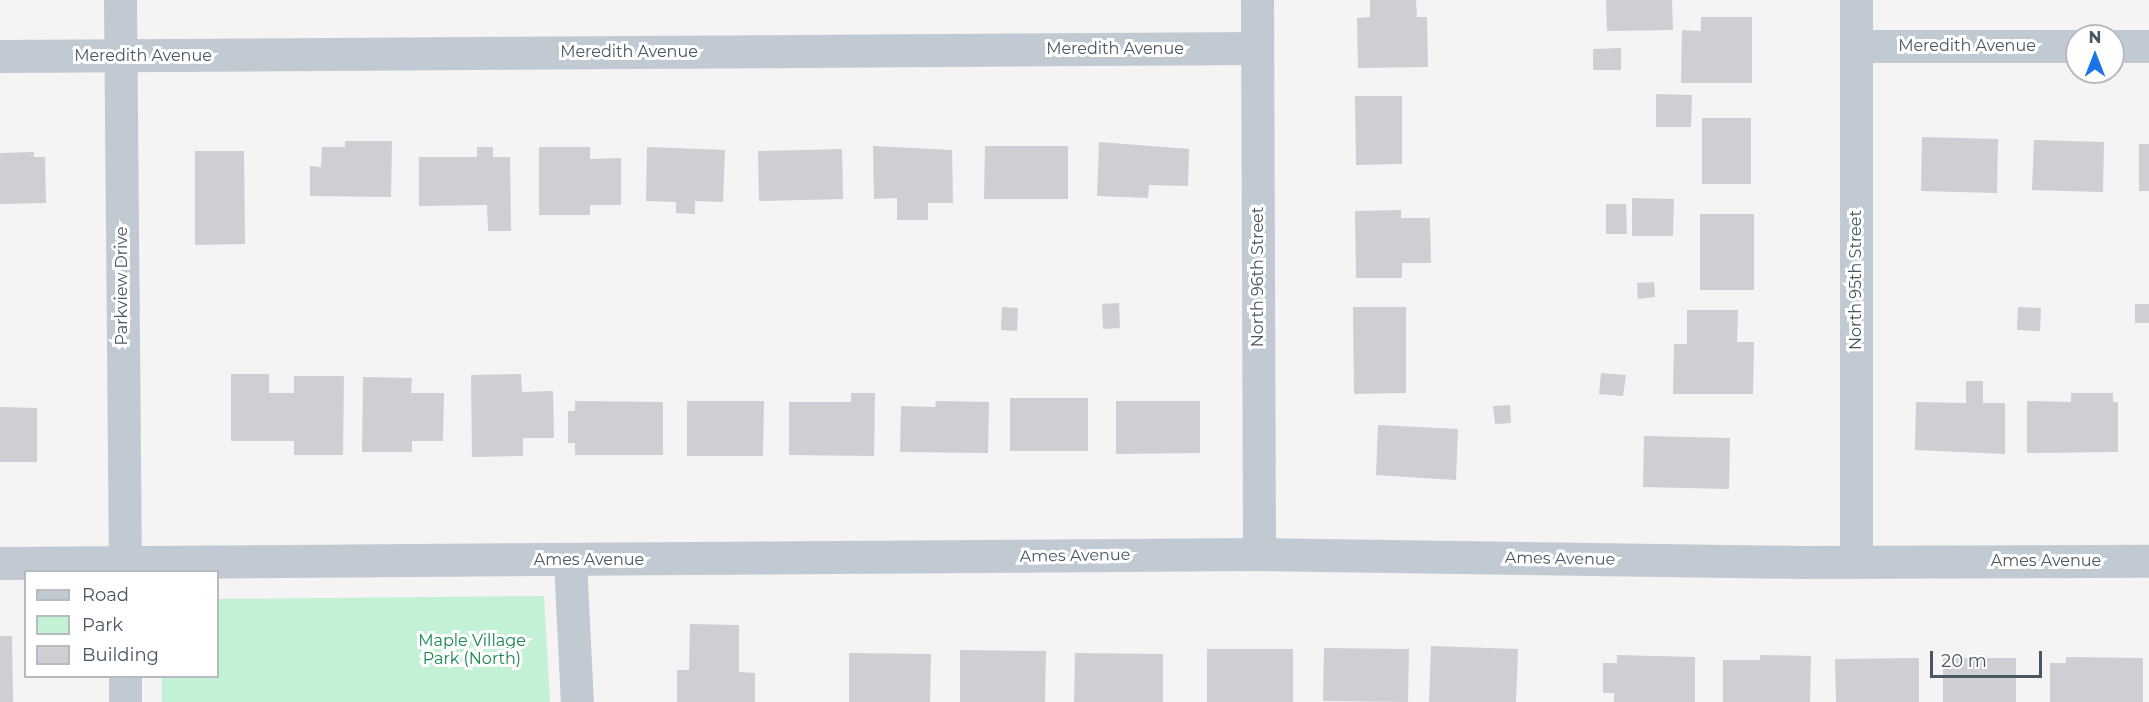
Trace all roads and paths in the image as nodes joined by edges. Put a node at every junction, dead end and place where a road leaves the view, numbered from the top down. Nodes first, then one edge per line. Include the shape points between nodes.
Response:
1 (120, 0) edge
2 (1257, 0) edge
3 (1856, 0) edge
4 (1856, 46) junction
5 (2065, 46) edge
6 (2125, 46) edge
7 (2149, 46) edge
8 (1257, 48) junction
9 (0, 56) edge
10 (120, 56) junction
11 (1259, 554) junction
12 (570, 561) junction
13 (1856, 561) junction
14 (2149, 561) edge
15 (0, 563) edge
16 (125, 567) edge
17 (125, 678) edge
18 (125, 702) edge
19 (577, 702) edge

1 - 10 street, Parkview Drive
2 - 8 street, North 96th Street
3 - 4 street, North 95th Street
4 - 5 street, Meredith Avenue
4 - 13 street, North 95th Street
6 - 7 street
8 - 10 street, Meredith Avenue
8 - 11 street, North 96th Street
9 - 10 street, Meredith Avenue
10 - 16 street, Parkview Drive
11 - 12 street, Ames Avenue
11 - 13 street, Ames Avenue
12 - 16 street, Ames Avenue
12 - 19 street
13 - 14 street, Ames Avenue
15 - 16 street, Ames Avenue
17 - 18 street

